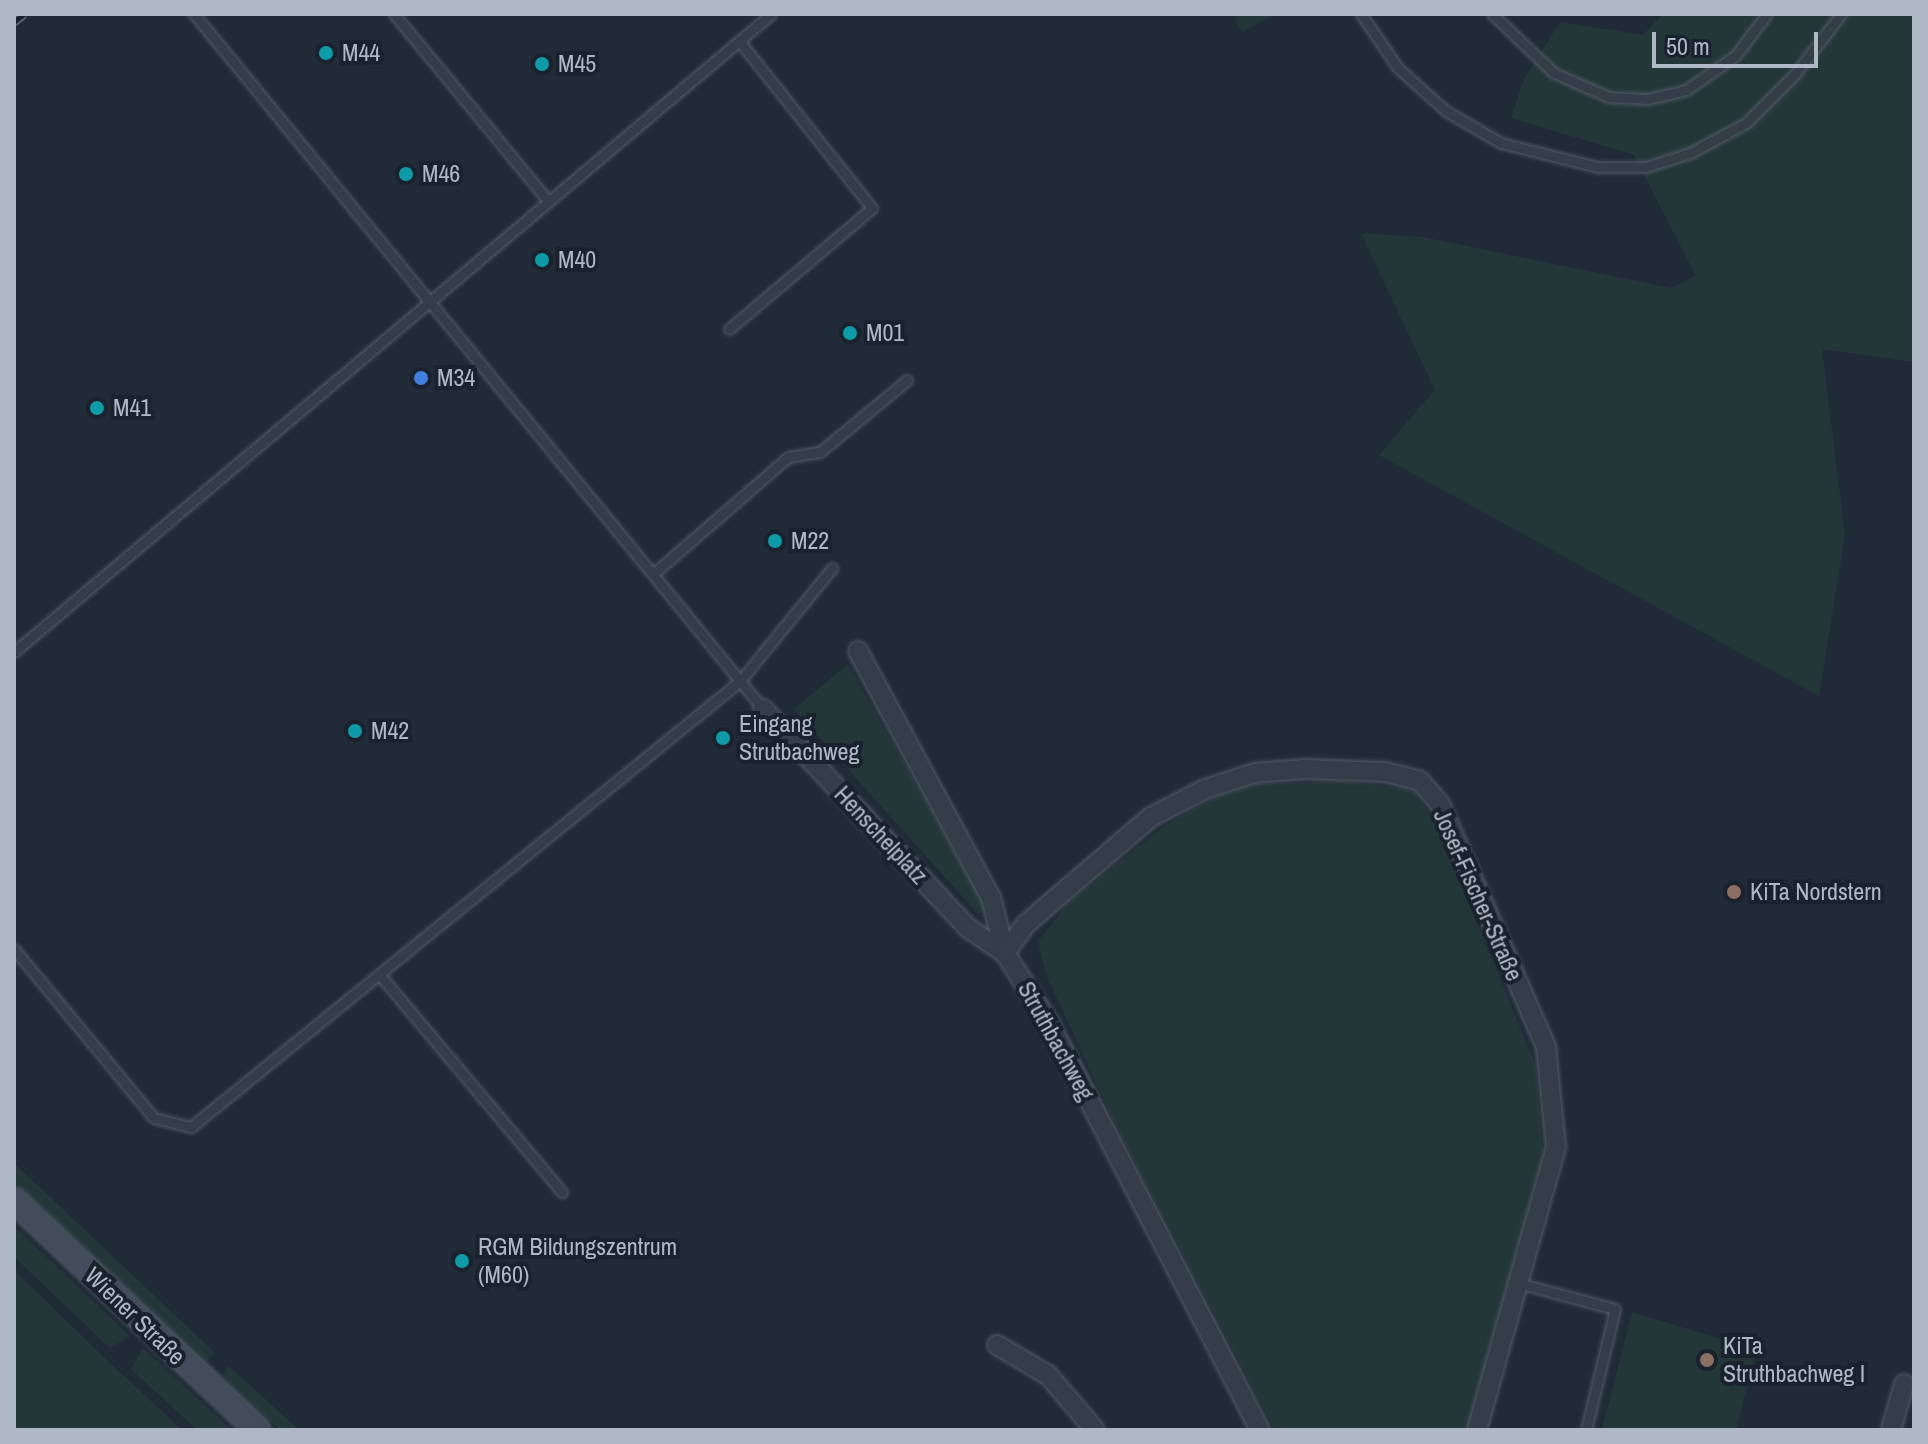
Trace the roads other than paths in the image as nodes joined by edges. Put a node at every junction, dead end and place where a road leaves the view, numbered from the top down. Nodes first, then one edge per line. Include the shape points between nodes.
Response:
1 (194, 14) edge
2 (394, 14) edge
3 (771, 14) edge
4 (1361, 14) edge
5 (1492, 14) edge
6 (1767, 14) edge
7 (1841, 14) edge
8 (739, 41) junction
9 (548, 201) junction
10 (432, 299) junction
11 (729, 329) dead end
12 (907, 380) dead end
13 (832, 568) dead end
14 (653, 574) junction
15 (858, 651) dead end
16 (14, 652) edge
17 (740, 681) junction
18 (763, 709) joint
19 (14, 949) edge
20 (1005, 953) junction
21 (379, 974) junction
22 (562, 1192) dead end
23 (14, 1200) edge
24 (1518, 1283) junction
25 (997, 1345) dead end
26 (1904, 1384) dead end
27 (258, 1430) edge
28 (1095, 1430) edge
29 (1260, 1430) edge
30 (1477, 1430) edge
31 (1586, 1430) edge
32 (1891, 1430) edge

1 - 10 lane
2 - 9 lane
3 - 8 lane
4 - 7 lane via 1398,68 1446,111 1501,143 1597,167 1646,167 1690,153 1746,123 1795,74
5 - 6 lane via 1554,73 1609,97 1648,99 1686,90 1735,56
8 - 9 lane
8 - 11 lane via 872,208
9 - 10 lane
10 - 14 lane
10 - 16 lane
12 - 14 lane via 820,452 788,457
13 - 17 lane
14 - 17 lane
15 - 20 street, Struthbachweg via 991,898
17 - 18 lane
17 - 21 lane
18 - 20 street, Henschelplatz via 968,928
19 - 21 lane via 154,1118 191,1127
20 - 24 street, Josef-Fischer-Straße via 1026,924 1151,817 1205,789 1255,773 1304,769 1385,772 1420,781 1440,804 1549,1063 1556,1147
20 - 29 street, Struthbachweg via 1049,1023
21 - 22 lane
23 - 27 main road, Wiener Straße
24 - 30 street, Josef-Fischer-Straße
24 - 31 lane via 1615,1309
25 - 28 street via 1048,1375
26 - 32 street

